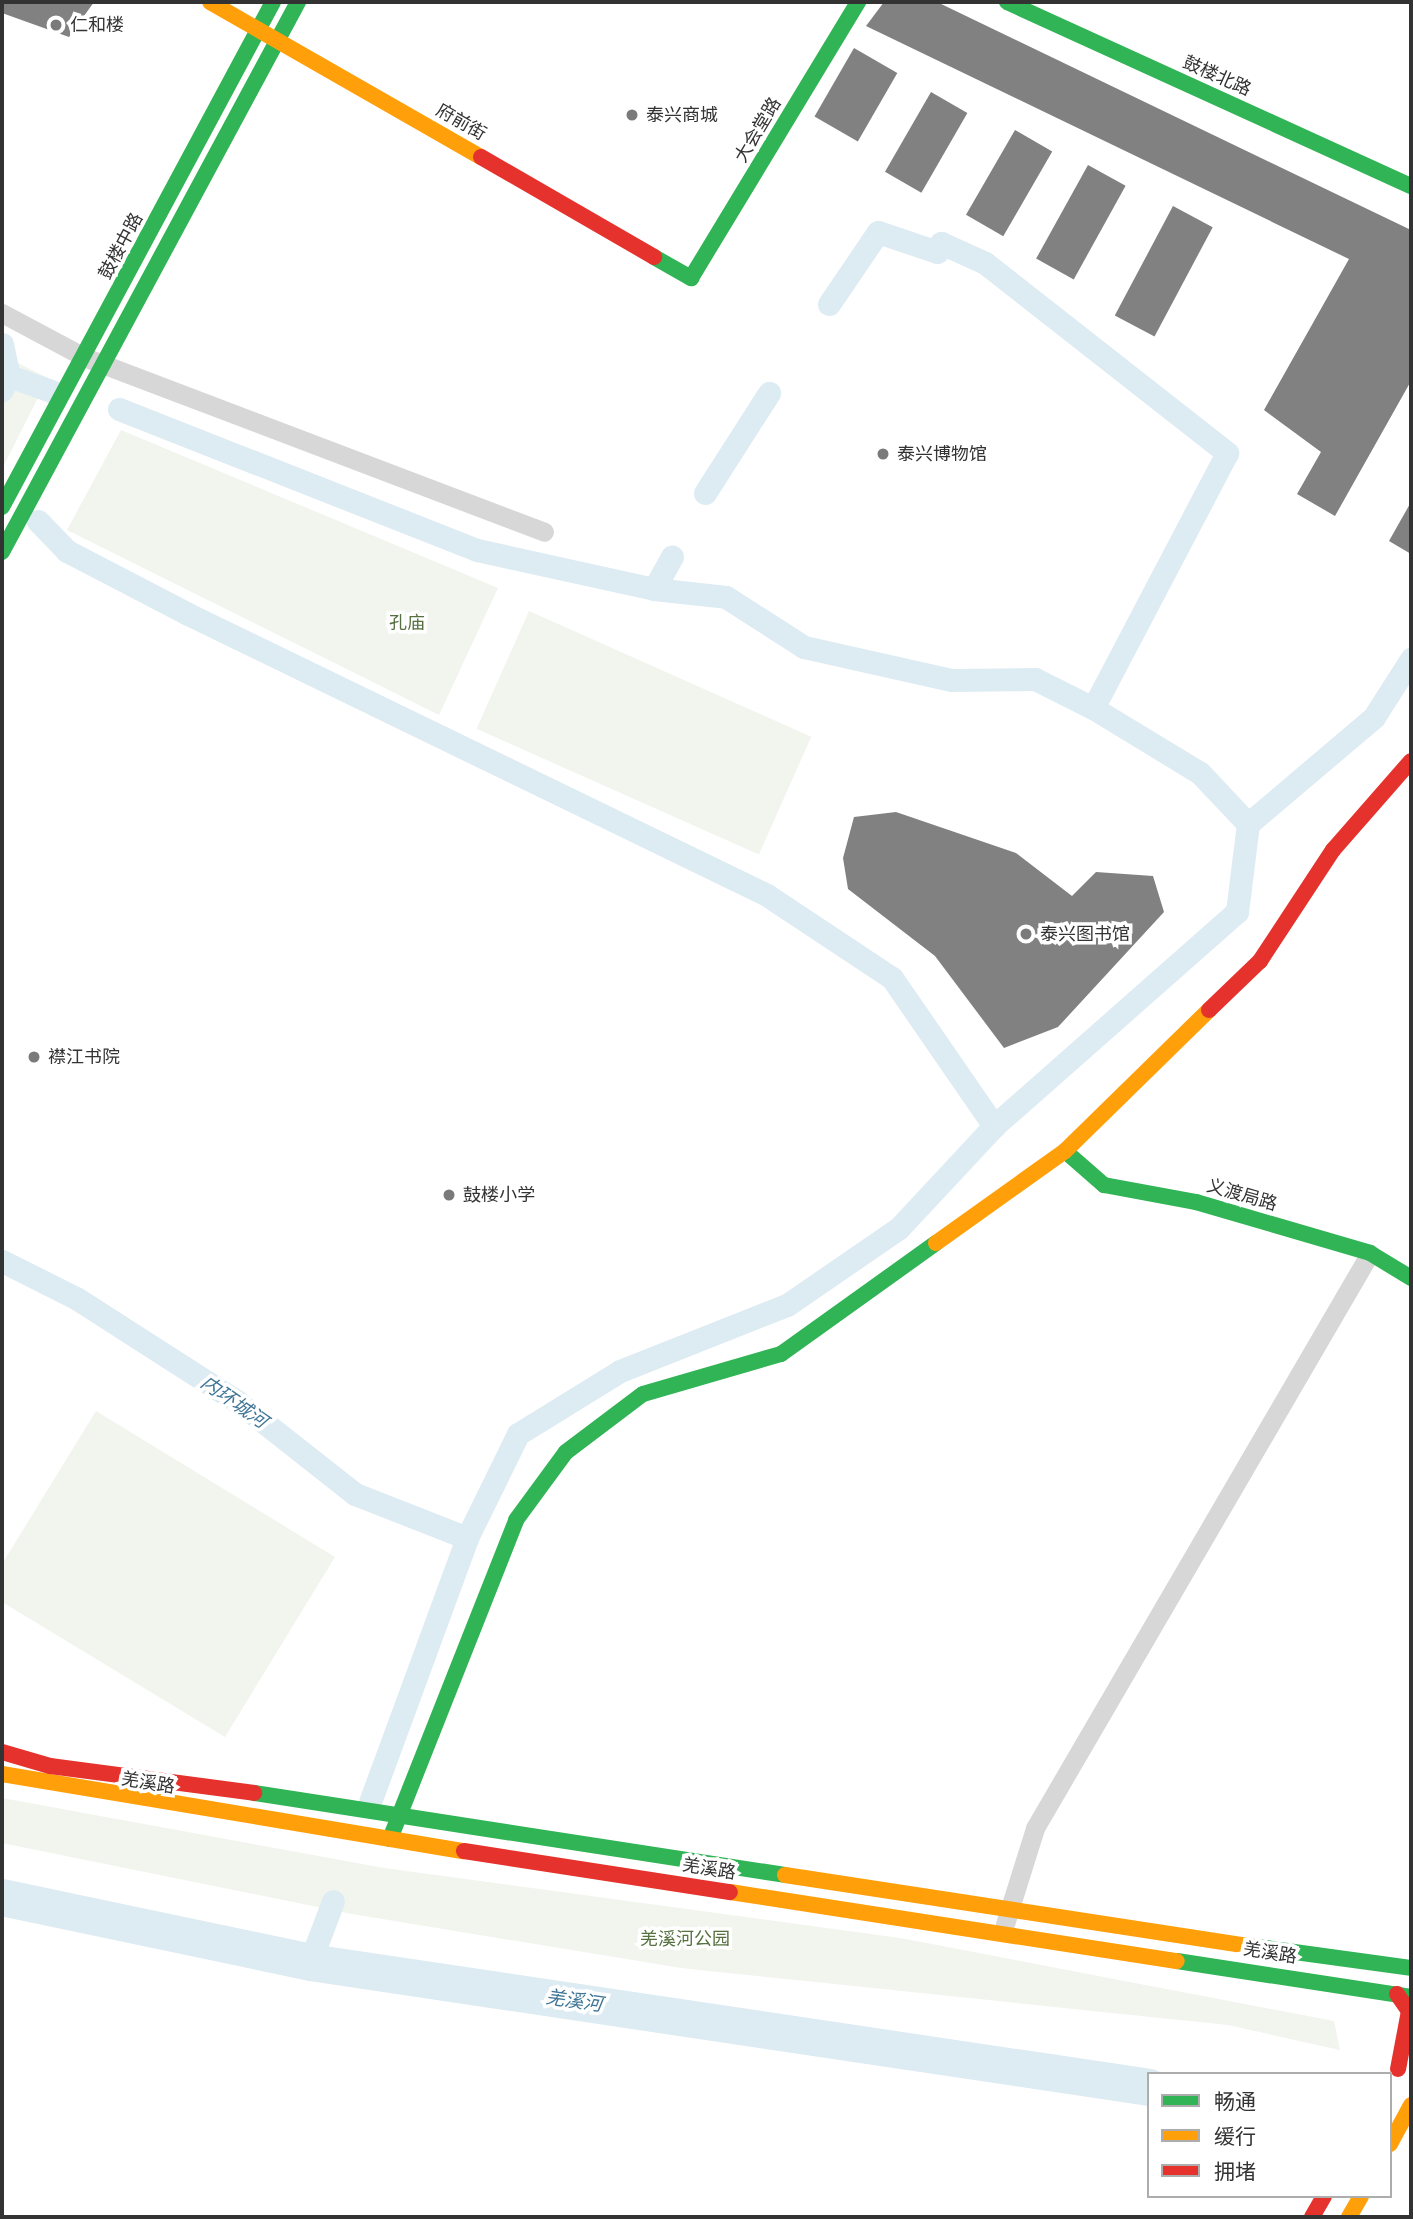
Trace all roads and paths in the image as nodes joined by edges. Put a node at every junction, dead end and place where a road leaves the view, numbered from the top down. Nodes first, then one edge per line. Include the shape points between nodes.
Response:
1 (209, 2) edge
2 (273, 2) edge
3 (298, 2) edge
4 (858, 2) edge
5 (1007, 2) edge
6 (258, 27) junction
7 (277, 38) junction
8 (1411, 186) edge
9 (691, 278) joint
10 (2, 313) edge
11 (83, 357) junction
12 (104, 365) junction
13 (2, 507) edge
14 (544, 532) dead end
15 (2, 552) edge
16 (1411, 761) edge
17 (1065, 1151) junction
18 (1370, 1253) junction
19 (1411, 1278) edge
20 (2, 1752) edge
21 (2, 1774) edge
22 (401, 1812) junction
23 (390, 1839) junction
24 (1007, 1912) junction
25 (1003, 1934) junction
26 (1411, 1968) edge
27 (1404, 1995) edge
28 (1411, 2044) edge
29 (1394, 2076) edge
30 (1410, 2108) edge
31 (1392, 2140) edge
32 (1323, 2198) edge
33 (1360, 2198) edge
34 (1312, 2217) edge
35 (1349, 2217) edge

1 - 6 street, 府前街
2 - 6 street, 鼓楼中路
3 - 7 street
4 - 9 street, 大会堂路
5 - 8 street, 鼓楼北路
6 - 7 street, 府前街
6 - 11 street, 鼓楼中路
7 - 9 street, 府前街
7 - 12 street
10 - 11 street
11 - 12 street
11 - 13 street, 鼓楼中路
12 - 14 street
12 - 15 street
16 - 17 street via 1333,850 1260,961
17 - 18 street, 义渡局路 via 1104,1185 1196,1202
17 - 22 street via 781,1354 643,1394 566,1452 516,1520
18 - 19 street, 义渡局路
18 - 24 street via 1035,1828
20 - 22 street, 羌溪路 via 50,1766
21 - 23 street, 羌溪路
22 - 23 street
22 - 24 street, 羌溪路
23 - 25 street, 羌溪路
24 - 25 street
24 - 26 street, 羌溪路
25 - 27 street, 羌溪路
27 - 29 street via 1409,2011
28 - 29 street
30 - 31 street
32 - 34 street
33 - 35 street

